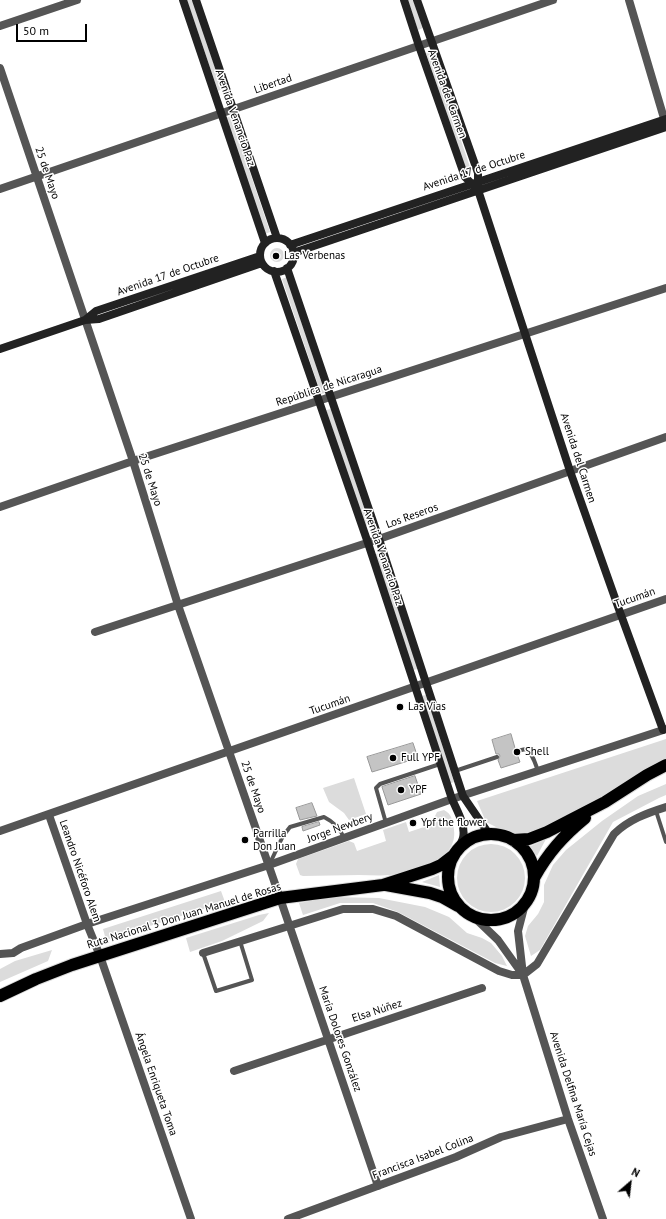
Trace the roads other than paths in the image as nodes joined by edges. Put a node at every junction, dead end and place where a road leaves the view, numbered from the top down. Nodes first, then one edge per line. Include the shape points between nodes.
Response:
1 (76, 0) edge
2 (183, 0) edge
3 (196, 0) edge
4 (404, 0) edge
5 (417, 0) edge
6 (553, 0) edge
7 (629, 0) edge
8 (0, 26) edge
9 (431, 42) junction
10 (419, 46) junction
11 (0, 68) edge
12 (233, 109) junction
13 (222, 113) junction
14 (666, 122) edge
15 (36, 176) junction
16 (475, 182) junction
17 (0, 189) edge
18 (478, 190) junction
19 (277, 238) junction
20 (265, 242) junction
21 (292, 249) junction
22 (261, 260) junction
23 (287, 268) junction
24 (274, 271) junction
25 (666, 288) edge
26 (85, 320) junction
27 (526, 334) junction
28 (0, 349) edge
29 (330, 397) junction
30 (318, 401) junction
31 (666, 437) edge
32 (133, 461) junction
33 (570, 471) junction
34 (0, 507) edge
35 (379, 539) junction
36 (368, 543) junction
37 (666, 599) edge
38 (178, 605) junction
39 (620, 615) junction
40 (95, 632) dead end
41 (426, 683) junction
42 (415, 687) junction
43 (665, 730) edge
44 (229, 752) junction
45 (516, 752) dead end
46 (497, 757) dead end
47 (440, 764) junction
48 (666, 765) edge
49 (454, 771) junction
50 (538, 771) junction
51 (462, 796) junction
52 (452, 799) junction
53 (605, 802) junction
54 (666, 807) edge
55 (656, 810) junction
56 (49, 815) junction
57 (386, 823) junction
58 (0, 831) edge
59 (488, 834) junction
60 (344, 838) junction
61 (513, 840) junction
62 (666, 842) edge
63 (456, 853) junction
64 (269, 866) junction
65 (534, 878) junction
66 (383, 885) junction
67 (280, 898) junction
68 (525, 904) junction
69 (459, 906) junction
70 (474, 917) junction
71 (87, 924) junction
72 (290, 925) junction
73 (240, 941) junction
74 (13, 953) junction
75 (203, 953) joint
76 (0, 954) edge
77 (100, 956) junction
78 (0, 962) edge
79 (523, 976) junction
80 (482, 988) dead end
81 (0, 996) edge
82 (328, 1039) junction
83 (234, 1071) dead end
84 (568, 1119) junction
85 (378, 1186) junction
86 (191, 1219) edge
87 (288, 1219) edge
88 (603, 1219) edge

1 - 8 street
2 - 13 main road, Avenida Venancio Paz
3 - 12 main road, Avenida Venancio Paz
4 - 10 main road, Avenida del Carmen
5 - 9 main road, Avenida del Carmen
6 - 9 street, Libertad
7 - 14 street
9 - 10 street, Libertad
9 - 16 main road, Avenida del Carmen via 478,173
10 - 12 street, Libertad
10 - 16 main road, Avenida del Carmen via 465,177
11 - 15 street, 25 de Mayo
12 - 13 street, Libertad
12 - 19 main road, Avenida Venancio Paz
13 - 15 street, Libertad
13 - 20 main road, Avenida Venancio Paz
14 - 16 main road, Avenida 17 de Octubre
14 - 18 main road, Avenida 17 de Octubre
15 - 17 street, Libertad
15 - 26 street, 25 de Mayo
16 - 18 main road, Avenida del Carmen
16 - 21 main road, Avenida 17 de Octubre
18 - 21 main road, Avenida 17 de Octubre
18 - 27 main road, Avenida del Carmen
19 - 20 main road
19 - 21 main road via 284,240
20 - 22 main road via 262,246
21 - 23 main road via 292,261
22 - 24 main road via 267,268
22 - 26 main road, Avenida 17 de Octubre via 96,311
23 - 24 main road
23 - 29 main road, Avenida Venancio Paz
24 - 30 main road, Avenida Venancio Paz
25 - 27 street, República de Nicaragua
26 - 28 main road, Avenida 17 de Octubre
26 - 32 street, 25 de Mayo
27 - 29 street, República de Nicaragua
27 - 33 main road, Avenida del Carmen
29 - 30 street, República de Nicaragua
29 - 35 main road, Avenida Venancio Paz
30 - 32 street, República de Nicaragua
30 - 36 main road, Avenida Venancio Paz
31 - 33 street, Los Reseros
32 - 34 street, República de Nicaragua
32 - 38 street, 25 de Mayo
33 - 35 street, Los Reseros
33 - 39 main road, Avenida del Carmen
35 - 36 street, Los Reseros
35 - 41 main road, Avenida Venancio Paz
36 - 38 street, Los Reseros
36 - 42 main road, Avenida Venancio Paz
37 - 39 street, Tucumán
38 - 40 street, Los Reseros
38 - 44 street, 25 de Mayo
39 - 41 street, Tucumán
39 - 43 main road, Avenida del Carmen
41 - 42 street, Tucumán
41 - 49 main road, Avenida Venancio Paz
42 - 44 street, Tucumán
42 - 47 main road, Avenida Venancio Paz
43 - 50 street, Jorge Newbery
44 - 56 street, Tucumán
44 - 64 street, 25 de Mayo
45 - 50 lane via 526,749 529,751
46 - 49 lane
47 - 52 main road, Avenida Venancio Paz
47 - 57 lane via 380,784 376,788
48 - 53 highway
49 - 51 main road, Avenida Venancio Paz
50 - 51 street, Jorge Newbery
51 - 52 street, Jorge Newbery
51 - 59 main road, Avenida Venancio Paz
52 - 57 street, Jorge Newbery
52 - 63 main road, Avenida Venancio Paz via 464,831
53 - 61 highway via 547,832 529,839
53 - 65 highway via 569,832 551,852
54 - 55 street
55 - 62 lane
55 - 79 street via 622,825 614,834 537,964
56 - 58 street, Tucumán
56 - 71 street, Leandro Nicéforo Alem
57 - 60 street, Jorge Newbery
59 - 61 highway via 501,835
59 - 63 highway via 471,839
60 - 64 street, Jorge Newbery
60 - 64 lane via 332,820 324,817 290,827
61 - 65 highway via 529,856
63 - 66 highway, Ruta Nacional 3 Don Juan Manuel de Rosas via 432,869
63 - 69 highway via 449,868 448,881 451,894
64 - 67 street, 25 de Mayo
64 - 71 street, Jorge Newbery
65 - 68 highway via 532,892
66 - 67 highway, Ruta Nacional 3 Don Juan Manuel de Rosas
66 - 69 highway, Ruta Nacional 3 Don Juan Manuel de Rosas via 430,893
67 - 72 street, María Dolores González
67 - 77 highway, Ruta Nacional 3 Don Juan Manuel de Rosas
68 - 70 highway via 507,918 484,920
68 - 79 street, Avenida Delfina María Cejas via 518,931
69 - 70 highway
70 - 79 street, Avenida Delfina María Cejas via 498,940
71 - 74 street, Jorge Newbery
71 - 77 street, Leandro Nicéforo Alem
72 - 73 street
72 - 79 street via 343,909 372,909 396,916 499,971
72 - 82 street, María Dolores González
73 - 75 street
73 - 75 lane via 252,980 216,991
74 - 76 street, Jorge Newbery
74 - 78 street
77 - 81 highway, Ruta Nacional 3 Don Juan Manuel de Rosas via 36,979
77 - 86 street, Ángela Enriqueta Toma
79 - 84 street, Avenida Delfina María Cejas
80 - 82 street, Elsa Núñez
82 - 83 street, Elsa Núñez
82 - 85 street, María Dolores González
84 - 85 street, Francisca Isabel Colina via 502,1137
84 - 88 street, Avenida Delfina María Cejas
85 - 87 street, Francisca Isabel Colina

